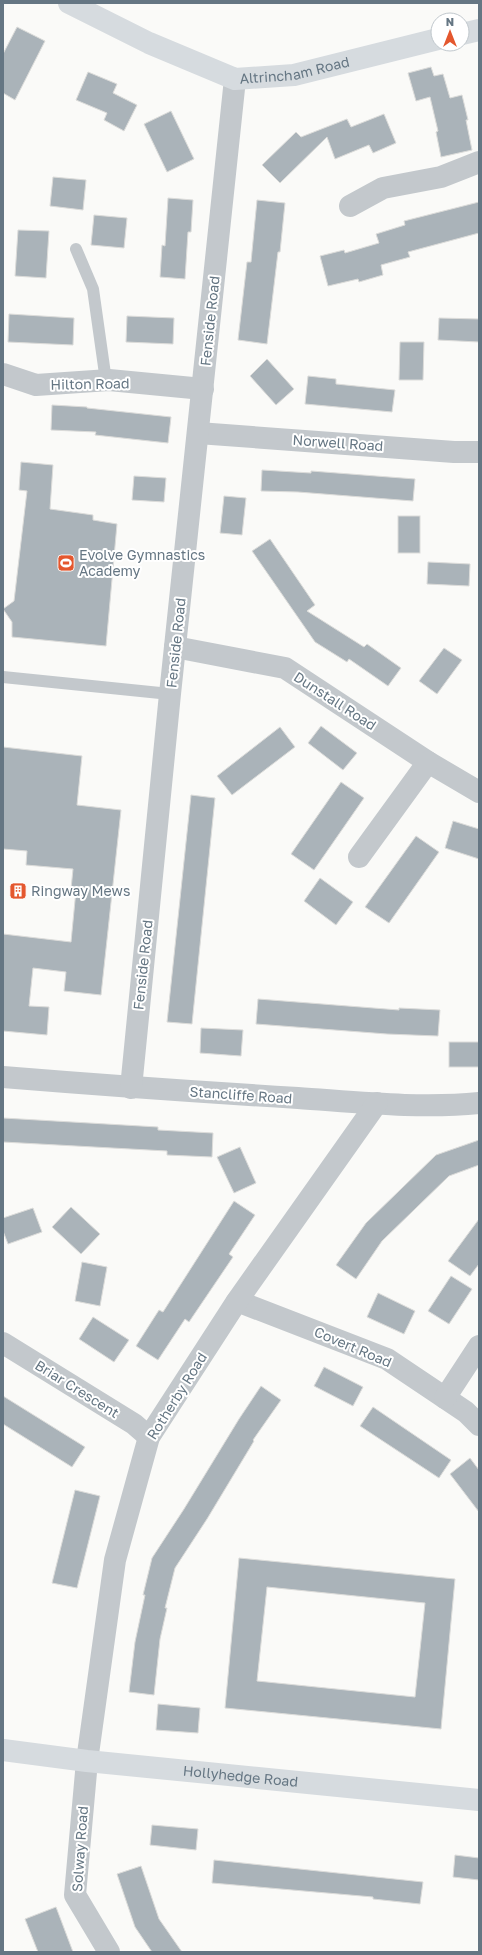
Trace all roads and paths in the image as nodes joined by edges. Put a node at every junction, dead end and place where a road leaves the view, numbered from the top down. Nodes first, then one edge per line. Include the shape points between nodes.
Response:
1 (68, 3) edge
2 (430, 41) edge
3 (235, 79) junction
4 (479, 162) edge
5 (350, 206) dead end
6 (76, 249) dead end
7 (3, 374) edge
8 (106, 381) junction
9 (203, 389) junction
10 (198, 433) junction
11 (479, 452) edge
12 (175, 647) junction
13 (3, 678) edge
14 (170, 694) junction
15 (428, 762) junction
16 (479, 792) edge
17 (359, 857) dead end
18 (3, 1077) edge
19 (131, 1088) junction
20 (377, 1103) junction
21 (479, 1103) edge
22 (238, 1301) junction
23 (3, 1343) edge
24 (479, 1346) edge
25 (446, 1398) junction
26 (479, 1425) edge
27 (149, 1437) junction
28 (3, 1750) edge
29 (87, 1761) junction
30 (479, 1800) edge
31 (109, 1952) edge

1 - 3 street, Altrincham Road via 149,43
2 - 3 street, Altrincham Road via 294,75
3 - 9 street, Fenside Road
4 - 5 street via 441,177 383,188
6 - 8 lane via 93,289
7 - 8 street, Hilton Road via 36,385
8 - 9 street, Hilton Road
9 - 10 street, Fenside Road
10 - 11 street, Norwell Road
10 - 12 street, Fenside Road
12 - 14 street, Fenside Road
12 - 15 street, Dunstall Road via 285,668
13 - 14 lane
14 - 19 street, Fenside Road
15 - 16 street, Dunstall Road
15 - 17 street
18 - 19 street, Stancliffe Road
19 - 20 street, Stancliffe Road
20 - 21 street, Stancliffe Road
20 - 22 street, Rotherby Road
22 - 25 street, Covert Road via 387,1359
22 - 27 street, Rotherby Road
23 - 27 street, Briar Crescent via 134,1424
24 - 25 street
25 - 26 street, Covert Road
27 - 29 street, Rotherby Road via 115,1560
28 - 29 street, Hollyhedge Road
29 - 30 street, Hollyhedge Road
29 - 31 street, Solway Road via 75,1895

